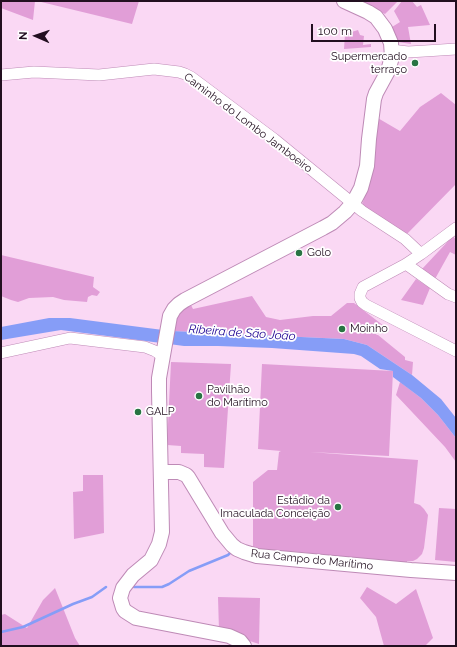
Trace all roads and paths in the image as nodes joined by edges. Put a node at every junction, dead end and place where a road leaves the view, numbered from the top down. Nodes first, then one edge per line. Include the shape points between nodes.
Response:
1 (344, 1) edge
2 (456, 49) edge
3 (391, 50) junction
4 (1, 75) edge
5 (354, 203) junction
6 (456, 228) edge
7 (421, 254) junction
8 (406, 264) junction
9 (456, 297) edge
10 (164, 350) junction
11 (456, 351) edge
12 (1, 353) edge
13 (161, 472) junction
14 (456, 573) edge
15 (244, 646) edge

1 - 3 main road via 376,17 388,36
2 - 3 street via 408,52
3 - 5 main road via 388,71 374,98 366,174
4 - 5 street, Caminho do Lombo Jamboeiro via 34,72 98,75 154,69 180,72 191,77
5 - 7 street, Caminho do Lombo Jamboeiro via 405,239
5 - 10 main road via 332,223 179,304 170,316
6 - 7 street
7 - 8 street
8 - 9 street
8 - 11 street via 363,287 360,294 362,302
10 - 12 street via 155,351 145,346 70,338
10 - 13 main road via 159,391
13 - 14 main road, Rua Campo do Marítimo via 179,472 186,475 222,533 232,545 244,552 257,556
13 - 15 main road via 162,532 159,544 151,560 133,575 123,588 120,598 123,608 136,618 229,636

